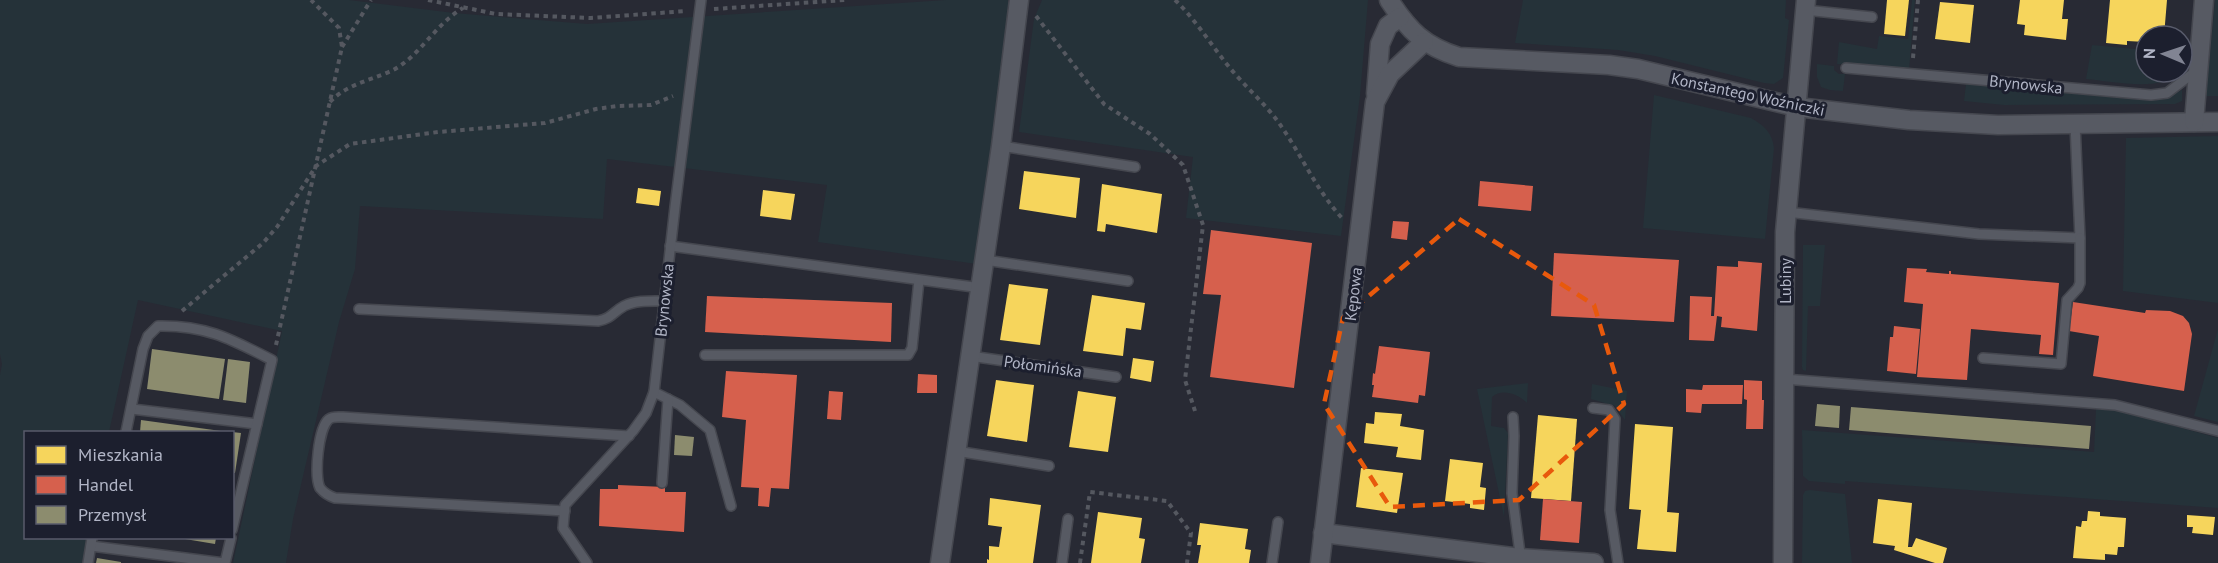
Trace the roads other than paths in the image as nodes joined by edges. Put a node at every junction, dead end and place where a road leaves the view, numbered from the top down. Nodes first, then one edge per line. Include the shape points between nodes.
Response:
1 (1389, 0) edge
2 (2204, 0) edge
3 (700, 5) edge
4 (1026, 5) edge
5 (1806, 5) edge
6 (1398, 8) edge
7 (1872, 17) dead end
8 (1424, 42) junction
9 (1846, 68) dead end
10 (2198, 70) junction
11 (1375, 102) junction
12 (1797, 107) junction
13 (2194, 122) junction
14 (2218, 122) edge
15 (2075, 124) junction
16 (1001, 146) junction
17 (1135, 167) dead end
18 (1787, 212) junction
19 (2080, 238) junction
20 (670, 246) junction
21 (985, 260) junction
22 (919, 280) junction
23 (1128, 281) dead end
24 (981, 288) junction
25 (664, 301) junction
26 (359, 309) dead end
27 (705, 355) dead end
28 (970, 356) junction
29 (1983, 358) dead end
30 (1116, 377) dead end
31 (1784, 379) junction
32 (654, 392) junction
33 (668, 399) junction
34 (1593, 408) dead end
35 (132, 409) junction
36 (1513, 417) dead end
37 (257, 424) junction
38 (126, 431) edge
39 (2218, 431) edge
40 (629, 436) junction
41 (956, 451) junction
42 (1048, 466) dead end
43 (662, 483) dead end
44 (237, 490) edge
45 (731, 506) dead end
46 (565, 511) junction
47 (234, 514) edge
48 (1068, 519) dead end
49 (1278, 522) dead end
50 (1323, 533) junction
51 (231, 539) edge
52 (91, 542) edge
53 (1521, 560) edge
54 (88, 563) edge
55 (225, 563) edge
56 (587, 563) edge
57 (940, 563) edge
58 (1062, 563) edge
59 (1272, 563) edge
60 (1320, 563) edge
61 (1594, 563) edge
62 (1618, 563) edge
63 (1783, 563) edge

1 - 6 street, Konstantego Woźniczki
2 - 10 street
3 - 20 lane, Brynowska
4 - 16 street
5 - 7 lane
5 - 12 street, Lubiny
6 - 8 street, Konstantego Woźniczki via 1410,30
6 - 11 street via 1380,44
8 - 11 street, Kępowa via 1390,74
8 - 12 street, Konstantego Woźniczki via 1459,57 1638,69
9 - 10 lane, Brynowska via 2151,95 2168,93
10 - 13 street
11 - 50 street, Kępowa
12 - 15 street, Konstantego Woźniczki via 1920,121
12 - 18 street, Lubiny
13 - 14 street, Konstantego Woźniczki
13 - 15 street, Konstantego Woźniczki
15 - 19 lane
16 - 17 lane
16 - 21 street
18 - 19 lane via 1979,234
18 - 31 street, Lubiny
19 - 29 lane via 2080,283 2067,300 2061,364
20 - 22 lane
20 - 25 lane, Brynowska
21 - 23 lane
21 - 24 street
22 - 24 lane
22 - 27 lane via 908,355
24 - 28 street
25 - 26 lane via 626,305 608,319 598,321
25 - 32 lane, Brynowska
28 - 30 lane, Połomińska
28 - 41 street
31 - 39 lane via 2115,405
31 - 63 street, Lubiny
32 - 33 lane
32 - 40 lane, Brynowska via 646,413
33 - 43 lane
33 - 45 lane via 710,430
34 - 62 lane via 1609,410 1615,418 1610,510
35 - 37 lane
35 - 37 lane via 148,336 158,326 204,329 272,360
35 - 38 lane
36 - 53 lane via 1512,493
37 - 44 lane
40 - 46 lane, Brynowska via 565,505
40 - 46 lane via 334,417 321,432 316,476 322,491 335,498
41 - 42 lane
41 - 57 street
44 - 47 lane
46 - 56 lane via 563,528
48 - 58 lane
49 - 59 lane
50 - 53 street
50 - 60 street, Kępowa
51 - 55 lane
52 - 54 lane
52 - 55 lane
53 - 61 street

